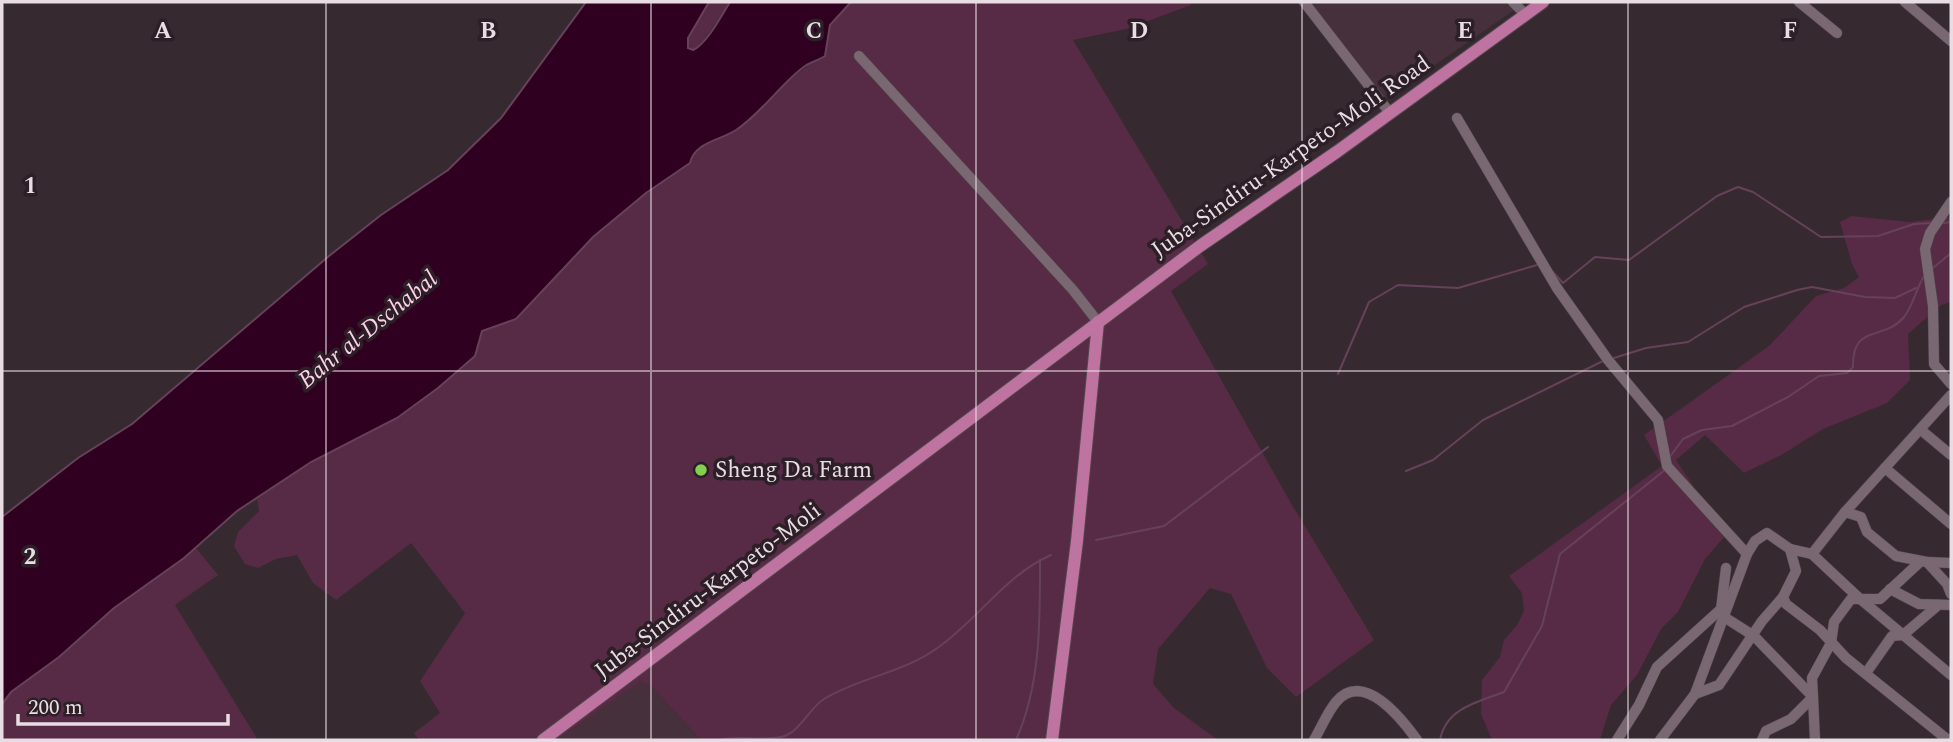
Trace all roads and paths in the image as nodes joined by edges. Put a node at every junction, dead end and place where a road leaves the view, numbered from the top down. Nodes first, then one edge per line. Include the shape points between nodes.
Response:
1 (1304, 2) edge
2 (1513, 2) edge
3 (1544, 2) edge
4 (1799, 2) edge
5 (1905, 2) edge
6 (1526, 15) junction
7 (1838, 33) dead end
8 (1951, 41) edge
9 (859, 56) dead end
10 (1390, 113) junction
11 (1457, 118) dead end
12 (1951, 202) edge
13 (1098, 323) junction
14 (1951, 384) edge
15 (1951, 395) edge
16 (1921, 430) junction
17 (1951, 456) edge
18 (1885, 468) junction
19 (1845, 512) junction
20 (1951, 524) edge
21 (1790, 549) junction
22 (1747, 554) junction
23 (1812, 554) junction
24 (1924, 562) junction
25 (1951, 563) edge
26 (1726, 568) dead end
27 (1890, 589) junction
28 (1951, 594) edge
29 (1783, 597) junction
30 (1859, 598) junction
31 (1951, 605) edge
32 (1936, 607) junction
33 (1724, 617) junction
34 (1903, 635) junction
35 (1754, 636) junction
36 (1831, 643) junction
37 (1866, 673) junction
38 (1951, 675) edge
39 (1695, 694) junction
40 (1813, 697) junction
41 (543, 740) edge
42 (1052, 740) edge
43 (1314, 740) edge
44 (1417, 740) edge
45 (1617, 740) edge
46 (1660, 740) edge
47 (1762, 740) edge
48 (1815, 740) edge
49 (1948, 740) edge

1 - 10 street
2 - 6 street
3 - 6 main road, Juba-Sindiru-Karpeto-Moli Road
4 - 7 street
5 - 8 street
6 - 10 main road, Juba-Sindiru-Karpeto-Moli Road
9 - 13 street
10 - 13 main road, Juba-Sindiru-Karpeto-Moli Road
11 - 22 street via 1557,288 1608,360 1658,419 1667,466
12 - 14 street via 1925,249 1933,306 1934,364
13 - 41 main road, Juba-Sindiru-Karpeto-Moli
13 - 42 main road
15 - 16 street
16 - 17 street
16 - 18 street
18 - 19 street
18 - 20 street
19 - 23 street
19 - 24 street via 1861,517 1867,532 1896,556
21 - 22 street via 1767,533
21 - 23 street
21 - 29 street via 1796,571
22 - 33 street
23 - 30 street
24 - 25 street
24 - 27 street
24 - 28 street
26 - 45 street via 1721,609 1657,667
27 - 30 street via 1880,599
27 - 32 street
29 - 35 street
29 - 36 street
30 - 34 street
30 - 36 street via 1851,599 1834,622
31 - 32 street
32 - 34 street
33 - 35 street
33 - 39 street
34 - 37 street via 1892,636
34 - 38 street
35 - 39 street via 1718,685
35 - 40 street
36 - 37 street
36 - 40 street via 1812,678
37 - 49 street
39 - 46 street
40 - 47 street via 1791,719 1766,731
40 - 48 street
43 - 44 street via 1336,701 1362,691 1383,702

